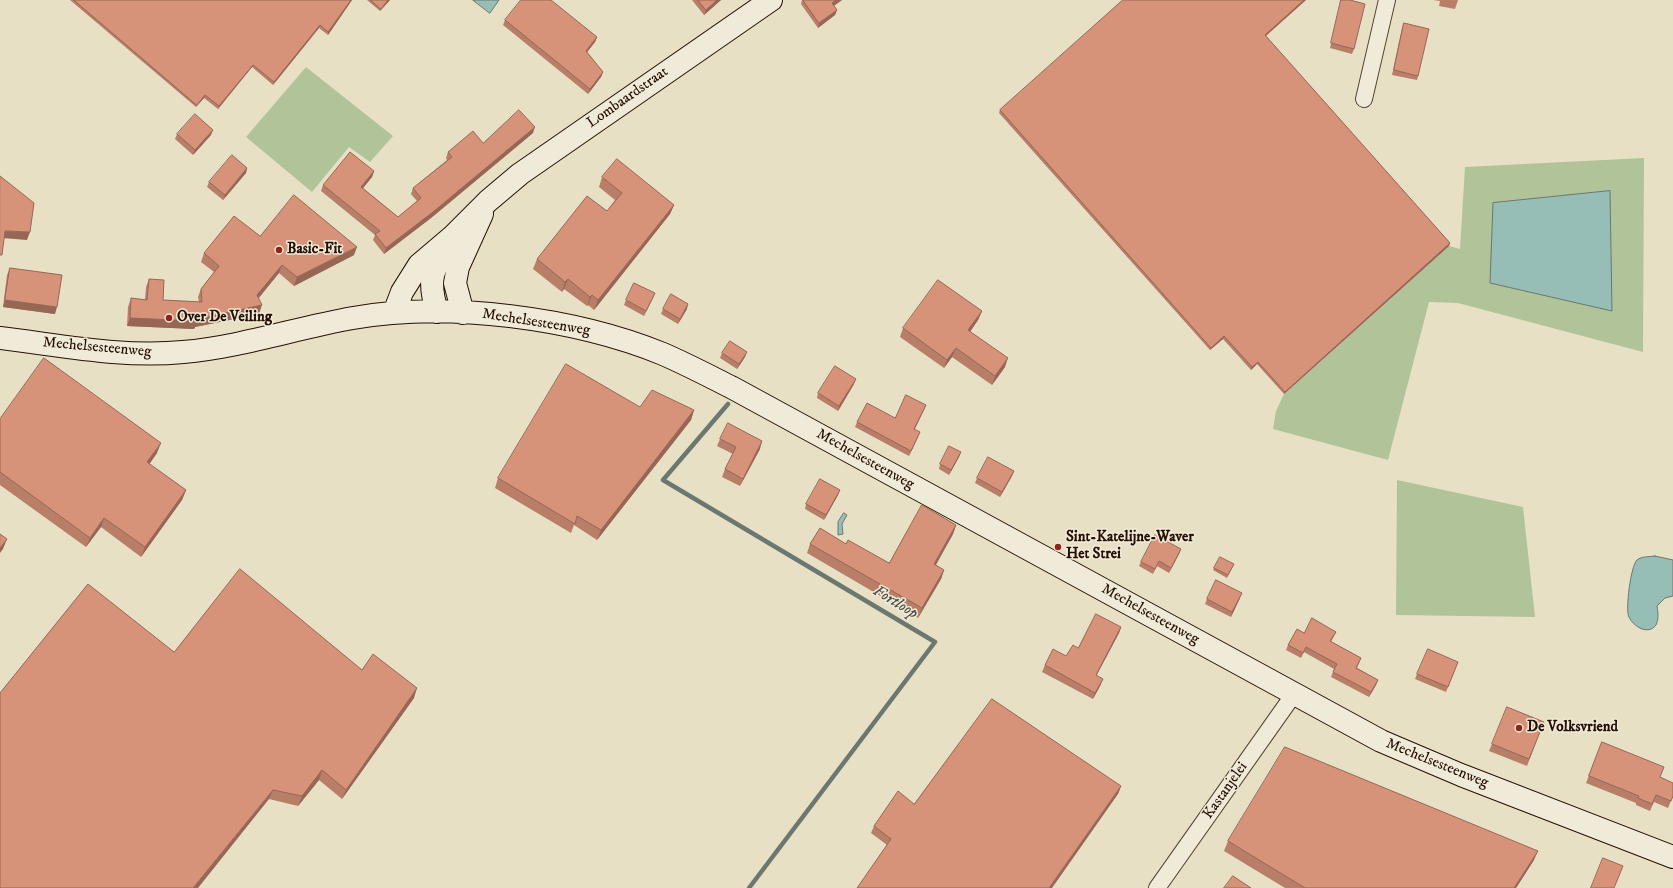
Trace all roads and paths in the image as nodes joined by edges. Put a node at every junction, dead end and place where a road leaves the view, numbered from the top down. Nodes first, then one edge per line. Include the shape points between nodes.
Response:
1 (770, 0) edge
2 (1387, 0) edge
3 (1364, 99) dead end
4 (488, 201) junction
5 (452, 237) junction
6 (438, 312) junction
7 (463, 312) junction
8 (394, 313) junction
9 (0, 338) edge
10 (1294, 694) junction
11 (1673, 857) edge
12 (1157, 888) edge

1 - 4 street, Lombaardstraat via 520,174
2 - 3 street
4 - 5 street, Lombaardstraat
4 - 7 street, Lombaardstraat via 458,267 455,283
5 - 6 street, Lombaardstraat via 435,266 431,284
5 - 8 street, Lombaardstraat via 419,265 402,292
6 - 7 street, Mechelsesteenweg
6 - 8 street, Mechelsesteenweg
7 - 10 street, Mechelsesteenweg via 554,322 594,331 663,354 797,422
8 - 9 street, Mechelsesteenweg via 355,318 248,342 182,352 118,352
10 - 11 street, Mechelsesteenweg via 1381,741
10 - 12 street, Kastanjelei

